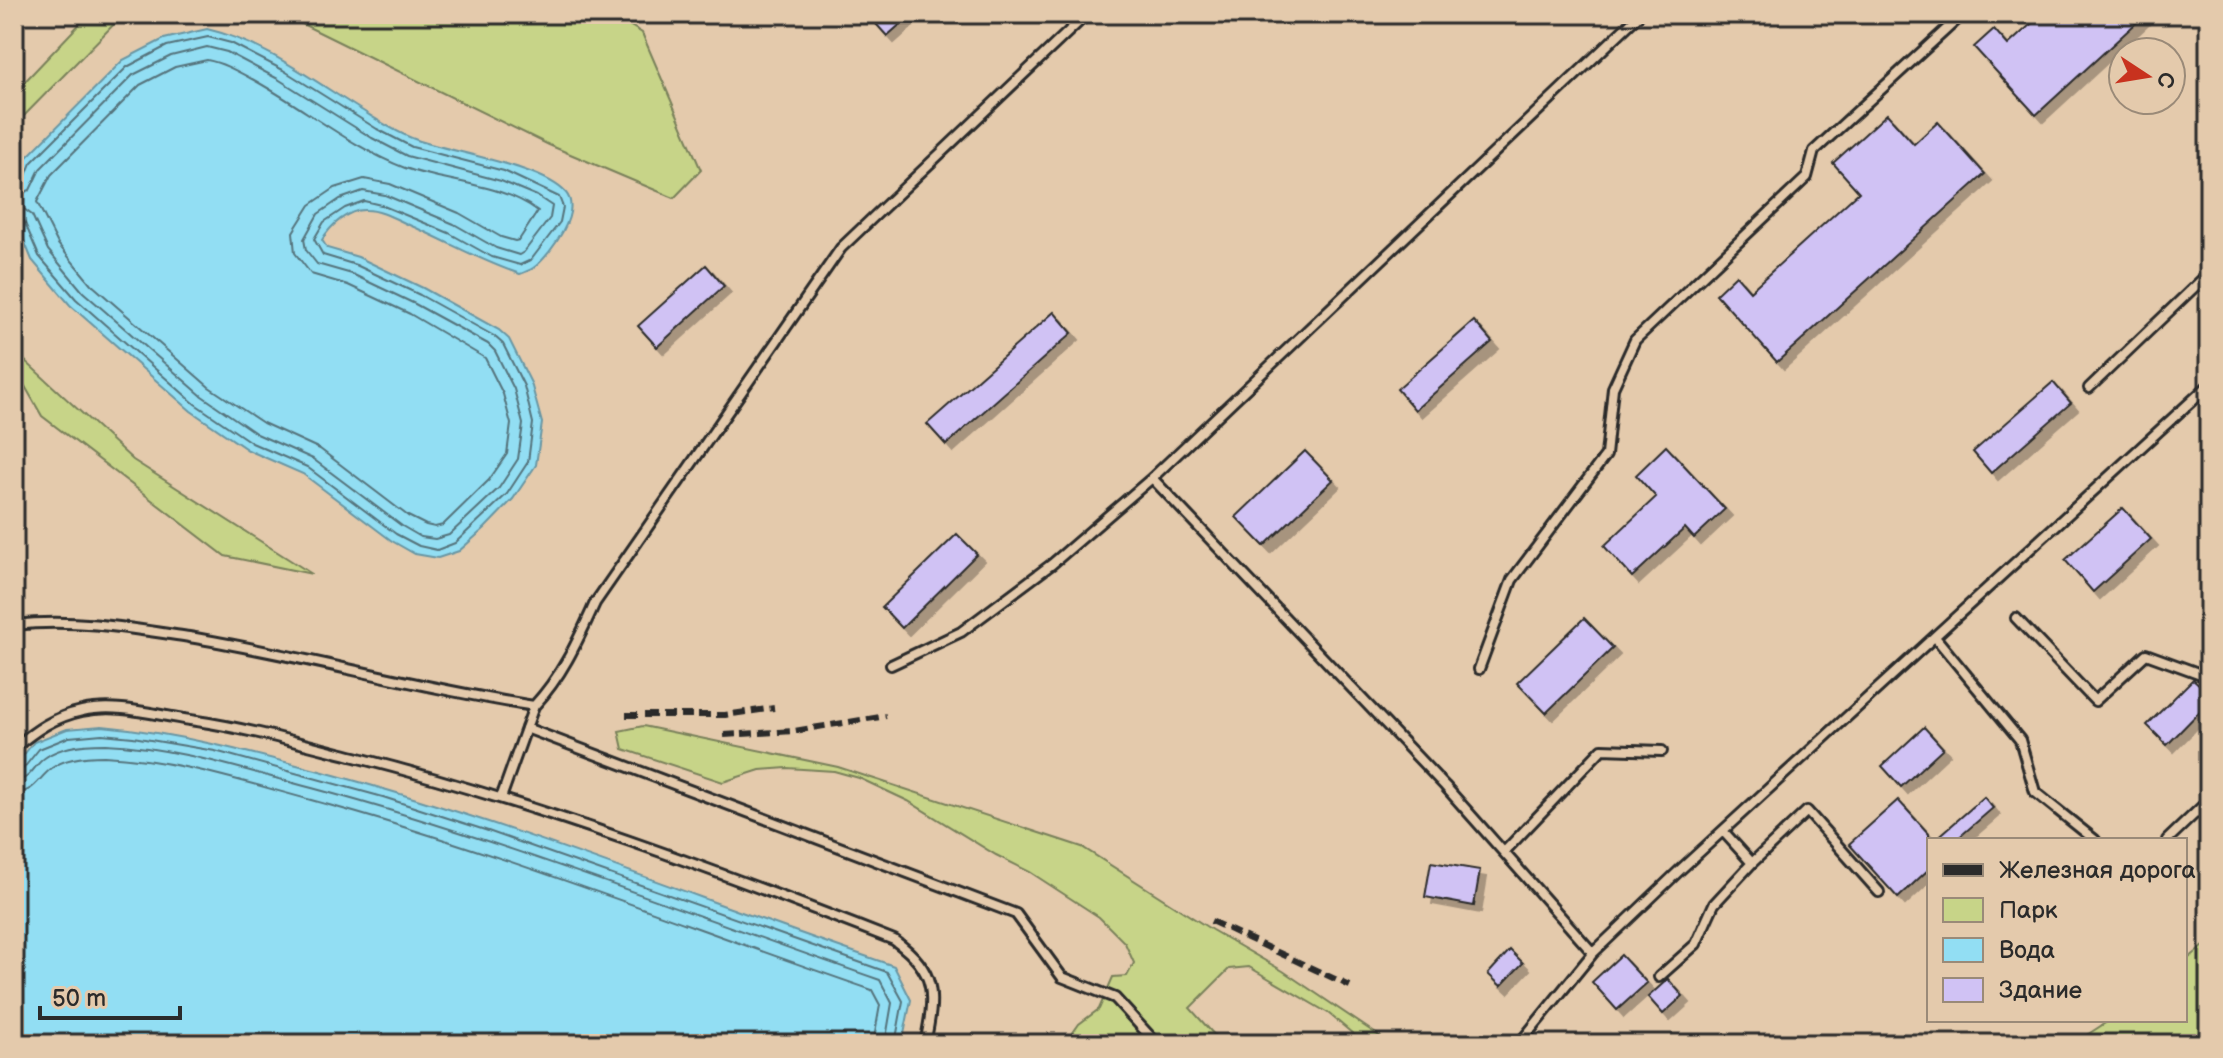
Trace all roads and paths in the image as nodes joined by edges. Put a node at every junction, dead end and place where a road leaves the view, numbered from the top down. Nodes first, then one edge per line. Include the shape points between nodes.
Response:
1 (1087, 14) edge
2 (1640, 14) edge
3 (1963, 14) edge
4 (2209, 273) edge
5 (2209, 385) edge
6 (2089, 388) dead end
7 (1152, 478) junction
8 (2016, 618) dead end
9 (14, 625) edge
10 (1935, 637) junction
11 (891, 665) dead end
12 (1479, 669) dead end
13 (2209, 677) edge
14 (534, 706) junction
15 (526, 728) junction
16 (14, 748) edge
17 (1662, 751) dead end
18 (501, 798) junction
19 (2209, 800) edge
20 (1723, 831) junction
21 (2092, 838) edge
22 (2169, 838) edge
23 (1505, 851) junction
24 (1752, 863) junction
25 (1879, 892) dead end
26 (1593, 953) junction
27 (1659, 977) dead end
28 (925, 1044) edge
29 (1157, 1044) edge
30 (1519, 1044) edge

1 - 14 lane via 841,248 595,603 571,658
2 - 7 lane
3 - 12 lane via 1814,151 1807,177 1635,340 1613,388 1606,455 1512,580
4 - 6 lane
5 - 10 lane
7 - 11 lane via 1052,564 961,632
7 - 23 lane
8 - 13 lane via 2095,701 2146,654
9 - 14 lane via 108,624
10 - 20 lane
10 - 21 lane via 2020,740 2035,792
14 - 15 lane
15 - 18 lane
15 - 29 lane via 1016,914 1062,977 1115,998
16 - 18 lane via 43,725 83,711 120,709 236,727
17 - 23 lane via 1602,749
18 - 28 lane via 763,888 894,940 923,966 932,986
19 - 22 lane
20 - 24 lane
20 - 26 lane
23 - 26 lane
24 - 25 lane via 1807,811
24 - 27 lane via 1714,904 1696,944
26 - 30 lane

